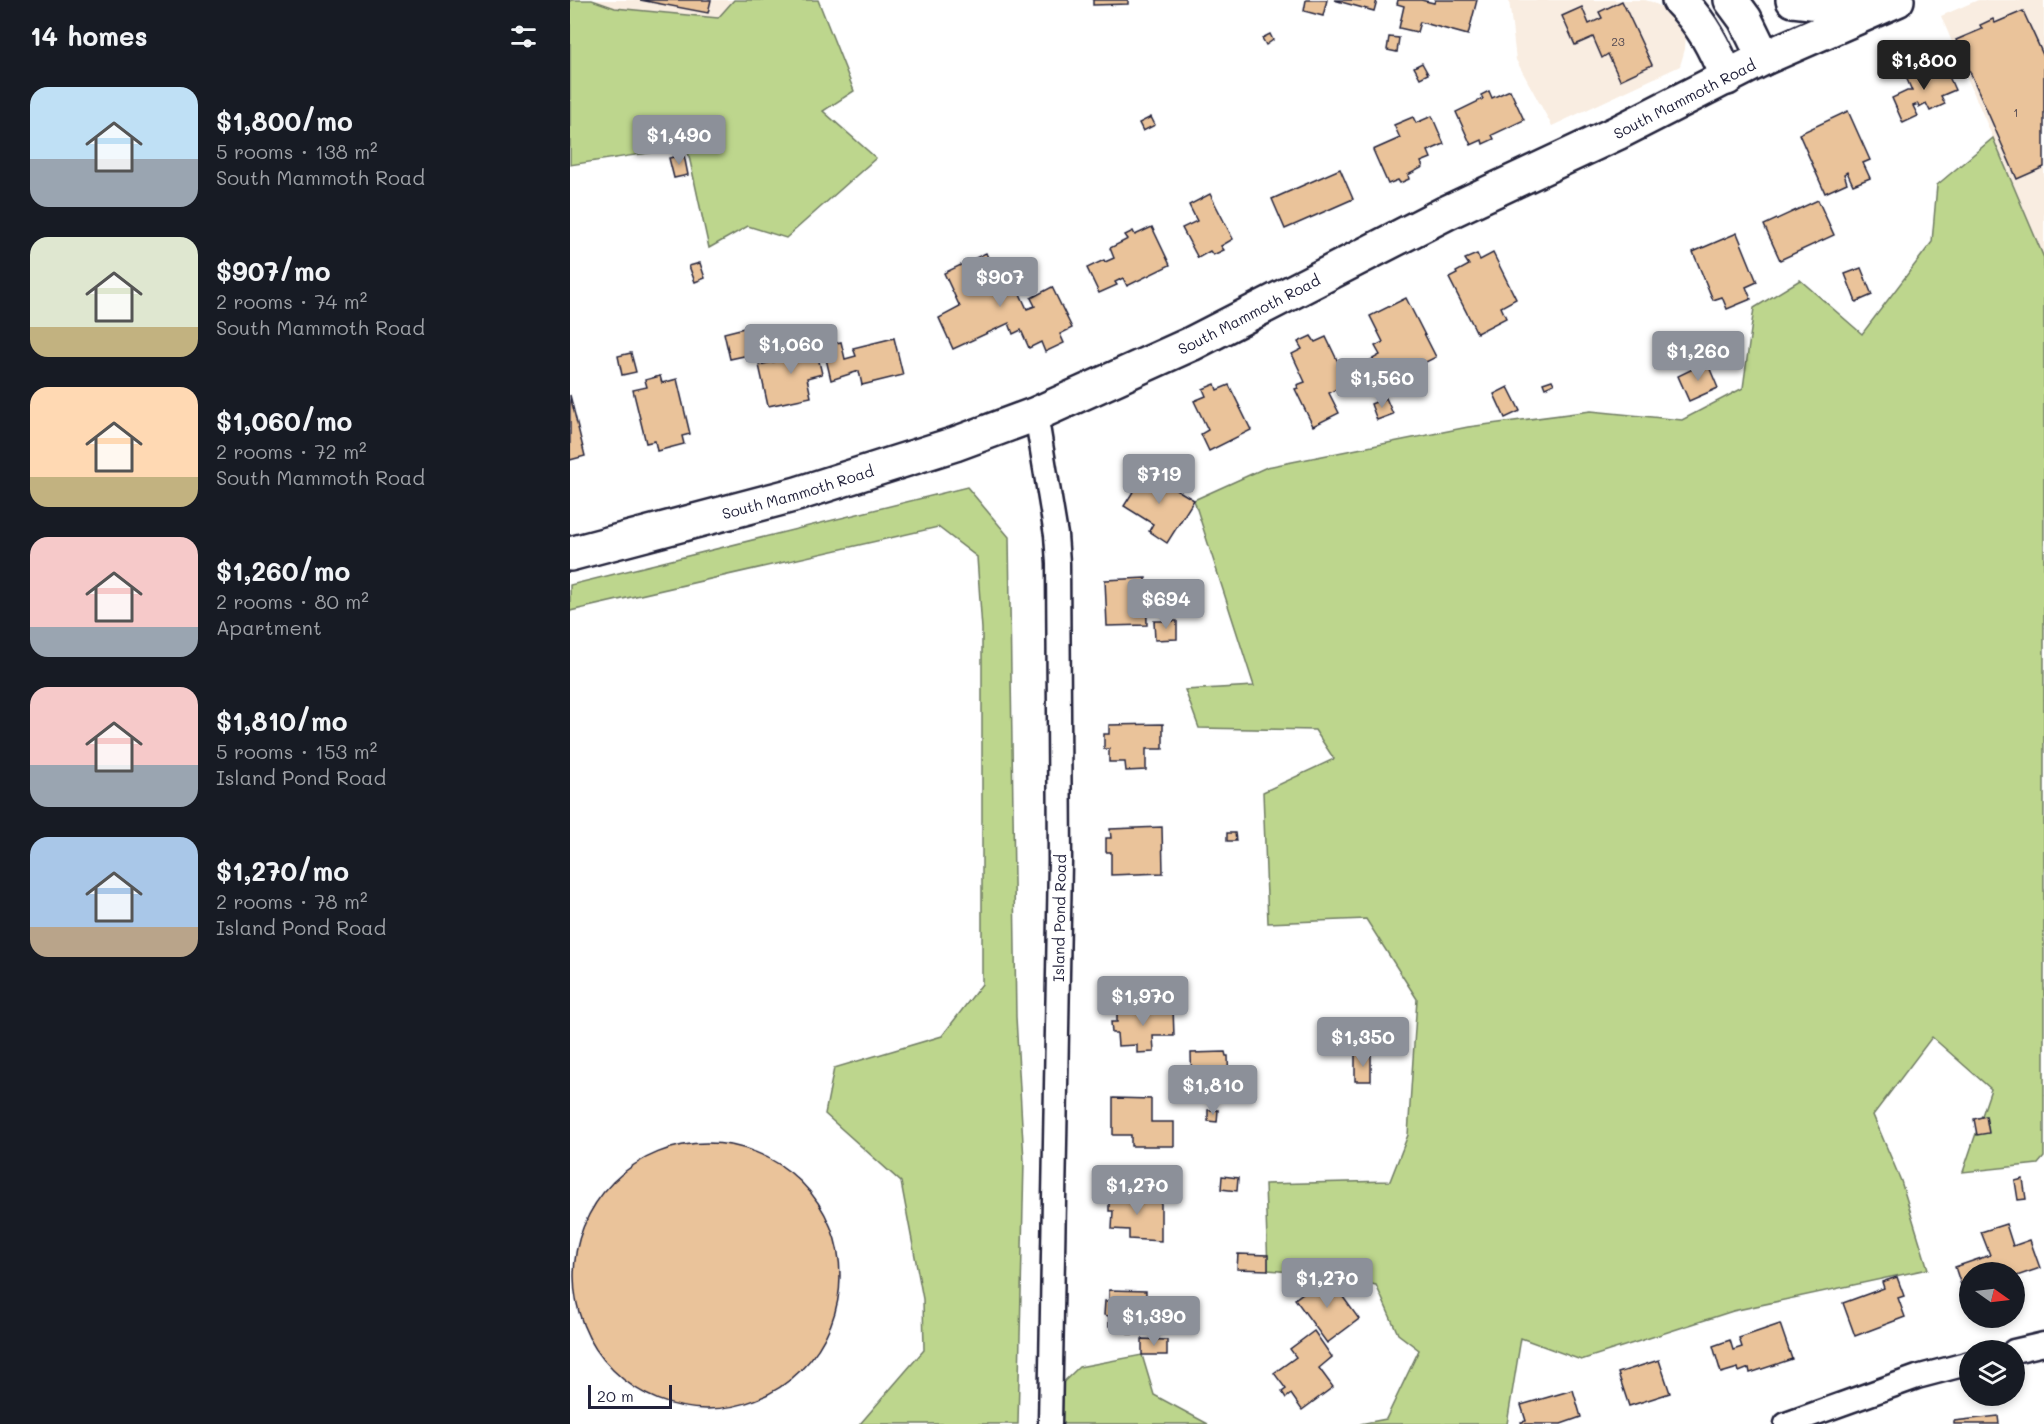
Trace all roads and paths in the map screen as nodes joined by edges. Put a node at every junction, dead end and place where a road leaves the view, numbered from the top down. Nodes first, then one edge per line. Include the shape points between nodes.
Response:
1 (1679, 0) edge
2 (1731, 0) edge
3 (1793, 0) edge
4 (1894, 1) edge
5 (1764, 58) junction
6 (1727, 78) junction
7 (1036, 414) junction
8 (570, 554) edge
9 (2044, 1344) edge
10 (2025, 1348) edge
11 (1959, 1366) edge
12 (1050, 1424) edge
13 (1786, 1424) edge

1 - 6 main road via 1700,24
2 - 5 main road
3 - 4 main road via 1837,5
4 - 5 main road, South Mammoth Road
5 - 6 main road, South Mammoth Road
6 - 7 main road, South Mammoth Road via 1446,213 1191,344
7 - 8 main road, South Mammoth Road via 797,494
7 - 12 street, Island Pond Road via 1058,563 1060,861
9 - 10 street
11 - 13 street

